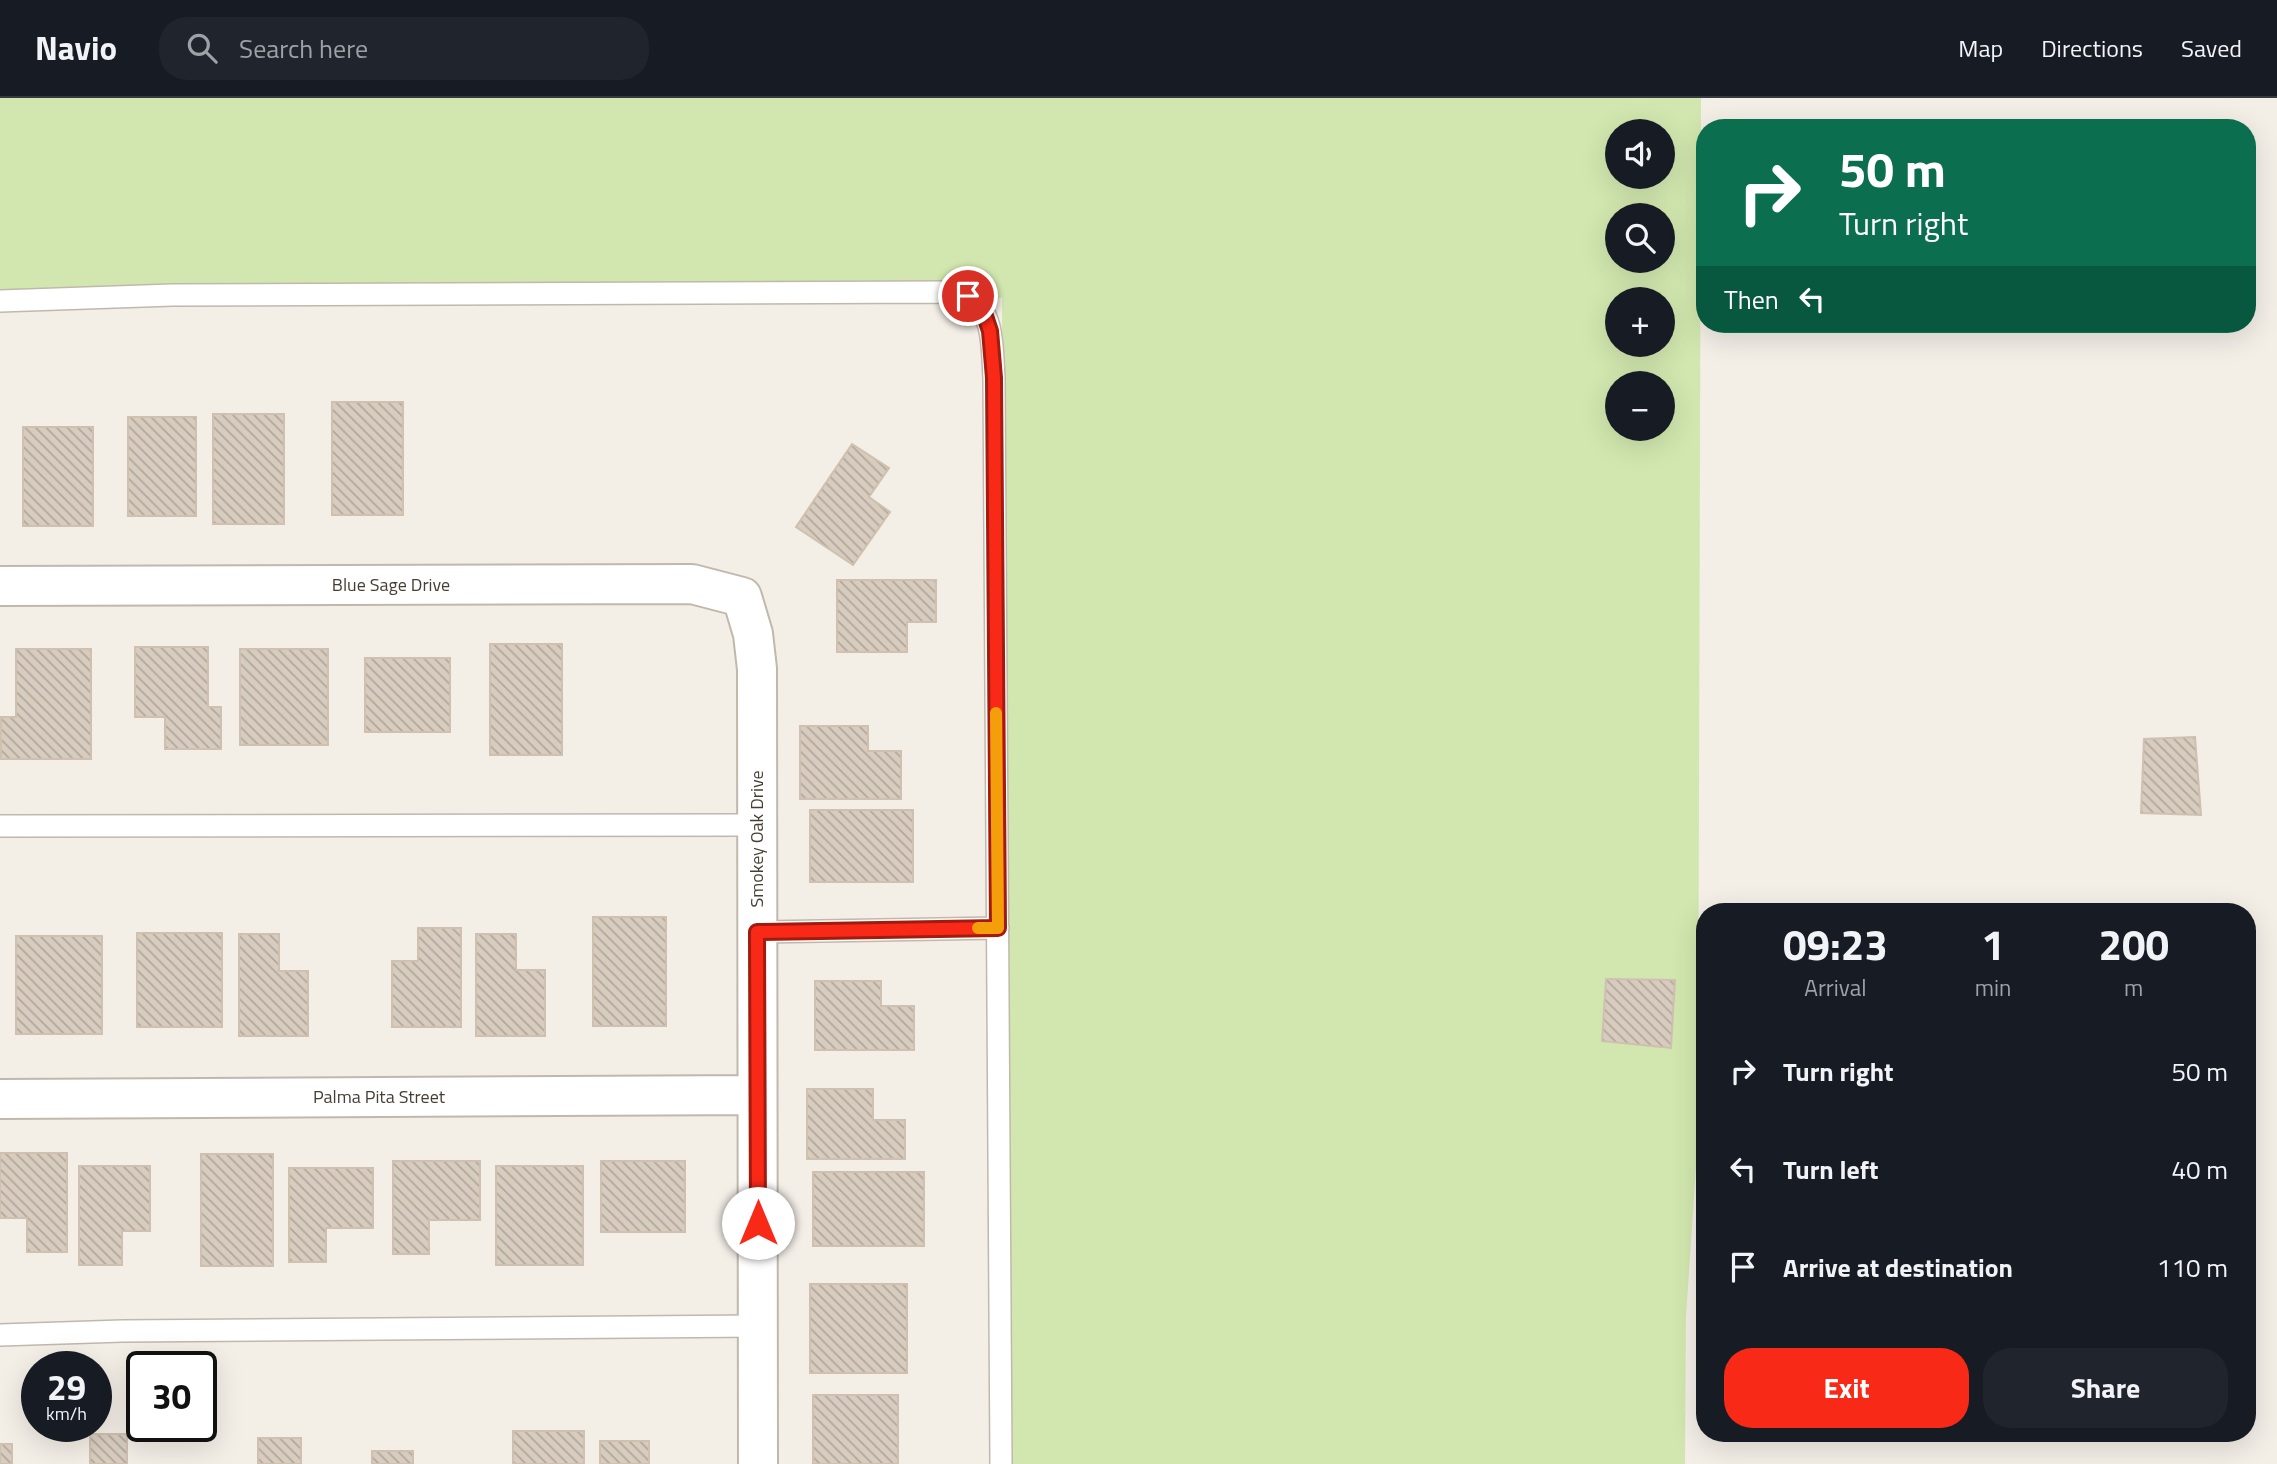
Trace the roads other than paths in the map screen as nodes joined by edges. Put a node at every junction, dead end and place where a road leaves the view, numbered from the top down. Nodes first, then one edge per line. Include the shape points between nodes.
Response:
1 (0, 301) edge
2 (0, 586) edge
3 (753, 634) joint
4 (757, 825) junction
5 (0, 826) edge
6 (998, 928) junction
7 (757, 932) junction
8 (757, 1095) junction
9 (0, 1099) edge
10 (758, 1326) junction
11 (0, 1335) edge
12 (758, 1464) edge
13 (1001, 1464) edge

1 - 6 lane via 172,295 948,292 968,296 983,310 990,331 994,378
2 - 3 street, Blue Sage Drive via 692,584 742,597
3 - 4 street, Smokey Oak Drive
4 - 5 lane
4 - 7 street, Smokey Oak Drive
6 - 7 lane
6 - 13 lane
7 - 8 street, Smokey Oak Drive
8 - 9 street, Palma Pita Street
8 - 10 street, Smokey Oak Drive
10 - 11 lane
10 - 12 street, Smokey Oak Drive

